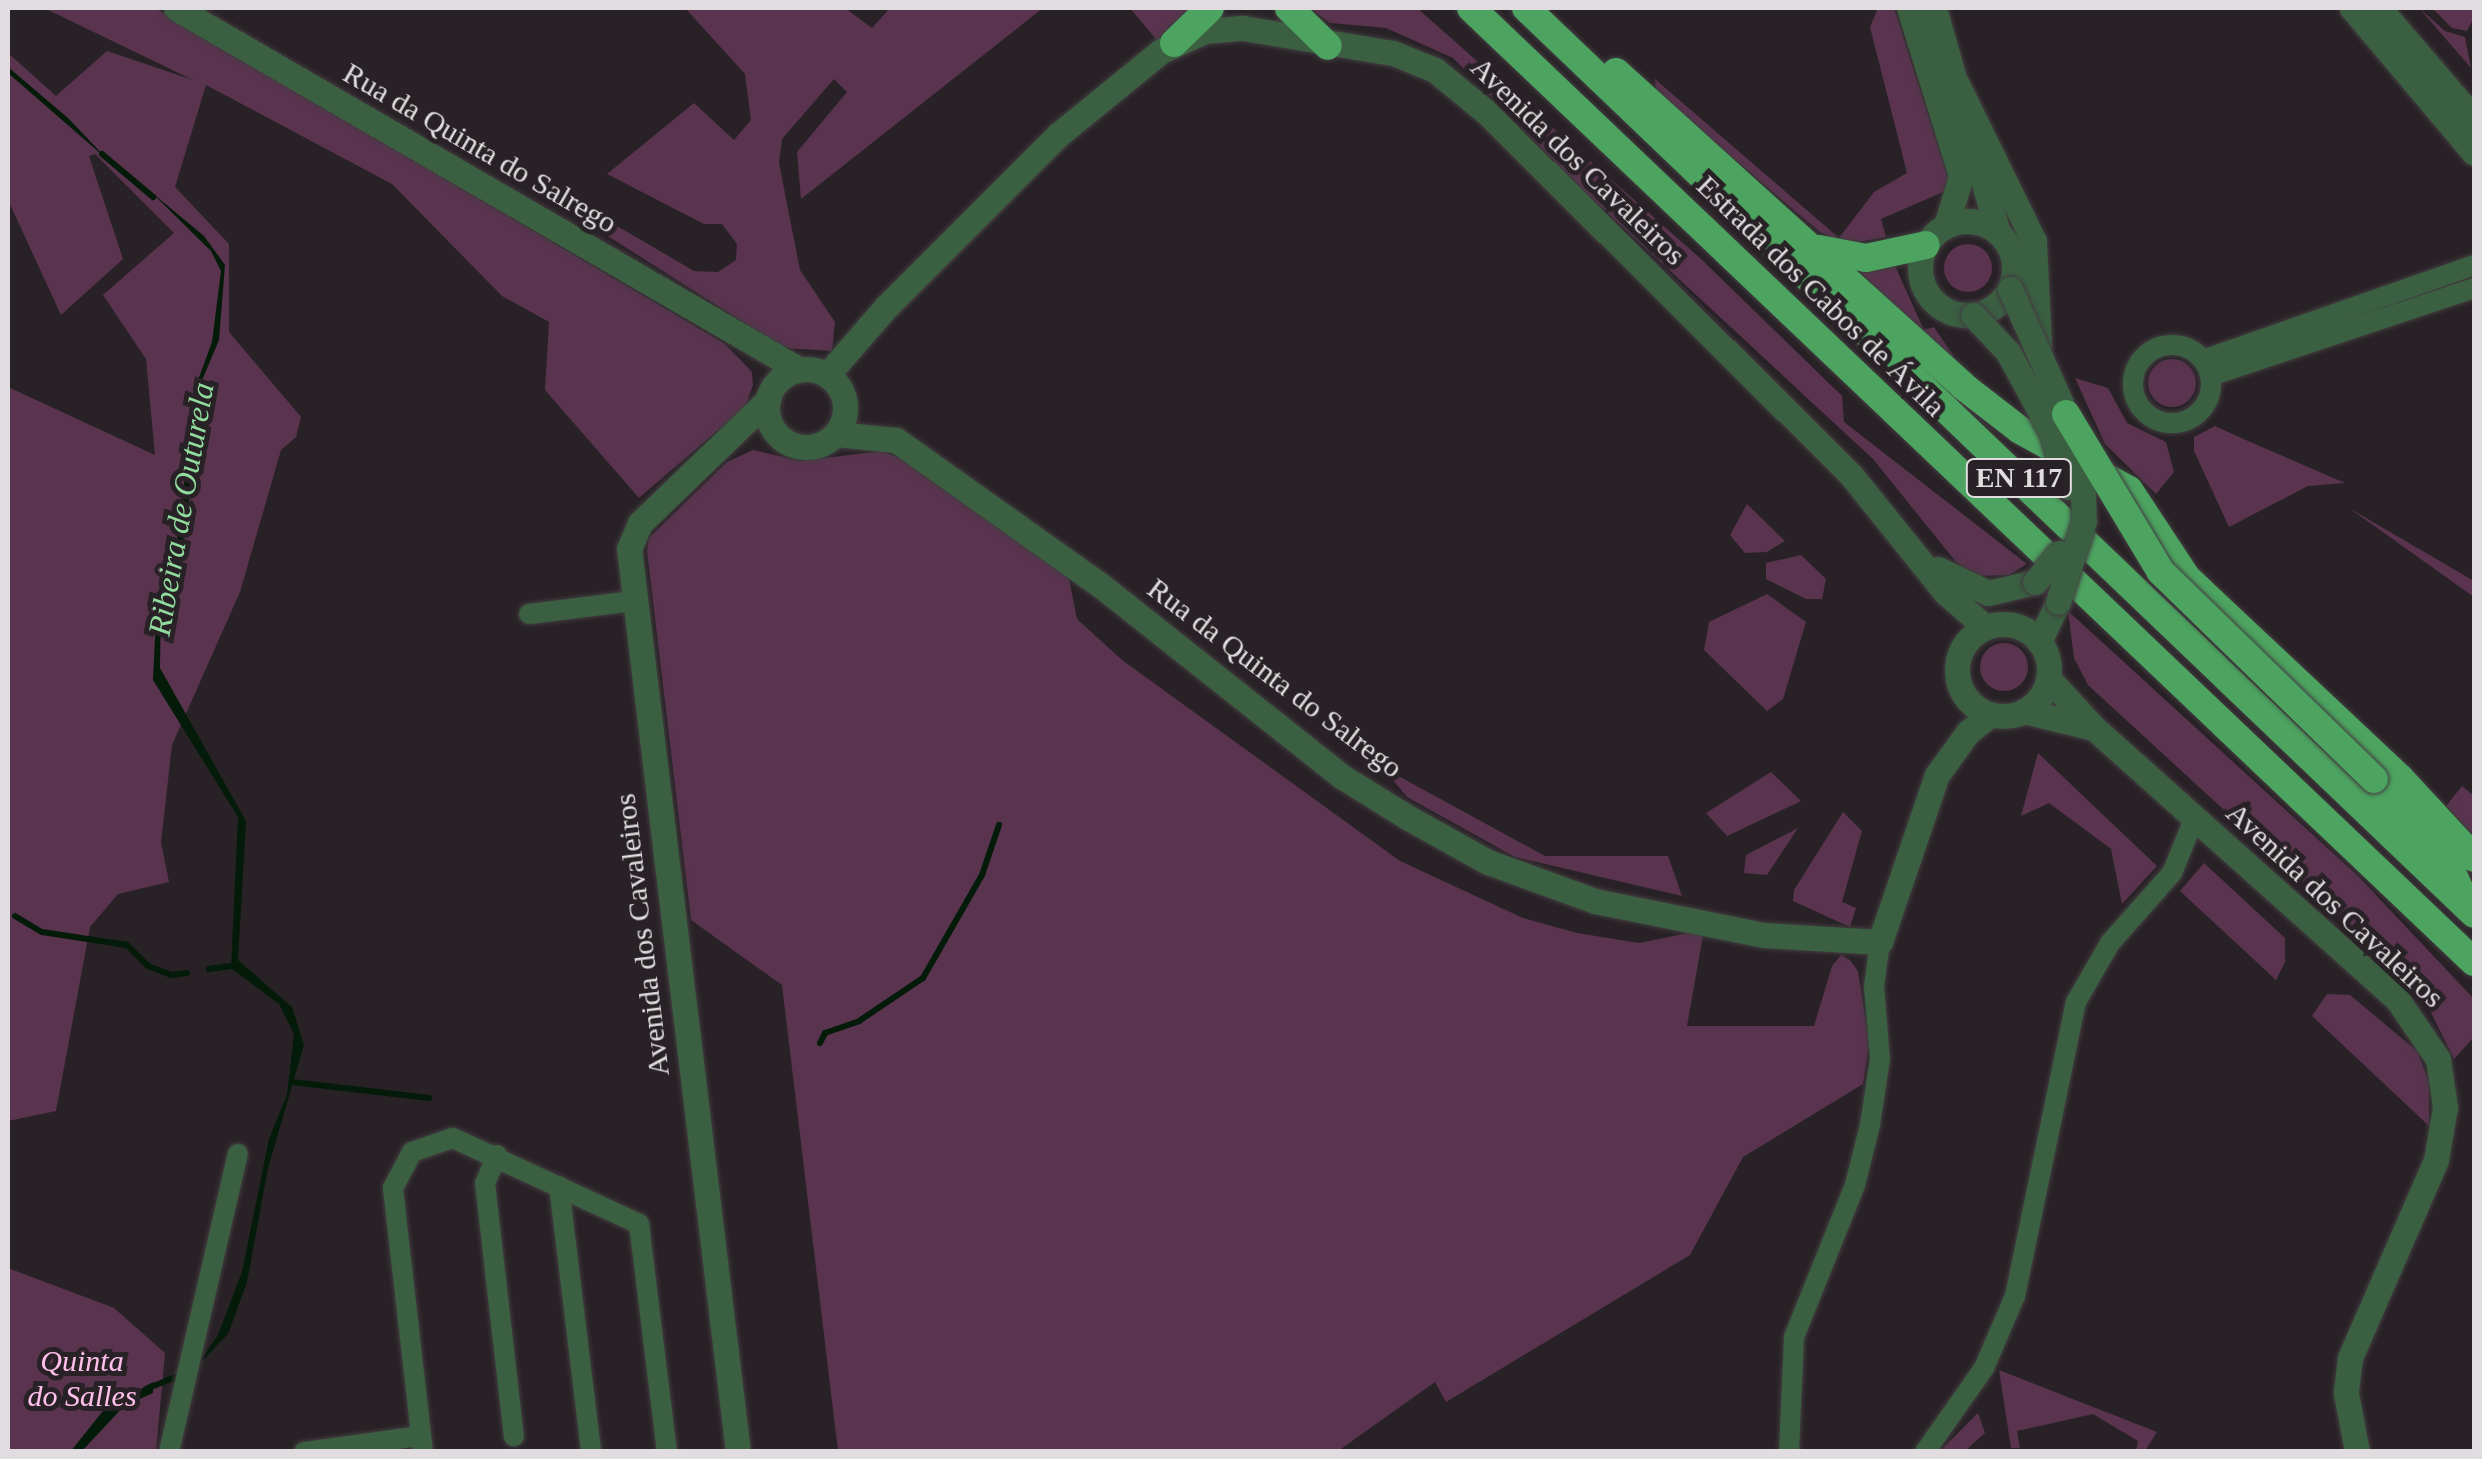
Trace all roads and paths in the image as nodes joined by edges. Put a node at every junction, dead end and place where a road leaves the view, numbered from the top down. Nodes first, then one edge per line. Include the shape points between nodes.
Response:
1 (176, 8) edge
2 (1210, 8) edge
3 (1289, 8) edge
4 (1471, 8) edge
5 (1526, 8) edge
6 (1909, 8) edge
7 (1934, 8) edge
8 (2352, 8) edge
9 (2380, 8) edge
10 (1174, 43) junction
11 (1328, 46) junction
12 (1570, 49) junction
13 (1957, 84) junction
14 (2474, 119) edge
15 (2474, 153) edge
16 (1998, 233) junction
17 (1936, 235) junction
18 (1813, 247) junction
19 (2474, 266) edge
20 (2010, 288) junction
21 (2474, 288) edge
22 (1973, 315) junction
23 (751, 344) junction
24 (2040, 360) junction
25 (800, 370) junction
26 (827, 376) junction
27 (771, 394) junction
28 (2066, 414) junction
29 (836, 434) junction
30 (782, 440) junction
31 (724, 449) junction
32 (1926, 562) junction
33 (2046, 591) junction
34 (633, 601) junction
35 (529, 614) dead end
36 (1989, 626) junction
37 (2040, 642) junction
38 (2048, 678) junction
39 (2024, 711) junction
40 (1990, 714) junction
41 (2094, 728) junction
42 (2195, 817) junction
43 (2474, 858) edge
44 (2471, 911) edge
45 (1880, 942) junction
46 (2474, 962) edge
47 (238, 1154) dead end
48 (497, 1155) junction
49 (559, 1186) junction
50 (514, 1436) dead end
51 (422, 1444) edge
52 (168, 1452) edge
53 (304, 1452) edge
54 (591, 1452) edge
55 (667, 1452) edge
56 (738, 1452) edge
57 (1789, 1452) edge
58 (1925, 1452) edge
59 (2357, 1452) edge

1 - 23 street, Rua da Quinta do Salrego
2 - 10 highway
3 - 11 highway
4 - 46 highway, Estrada dos Cabos de Ávila / EN 117
5 - 12 highway, Estrada dos Cabos de Ávila / EN 117
6 - 17 street via 1962,176
7 - 13 street
8 - 15 street
9 - 14 street
10 - 11 street, Avenida dos Cavaleiros via 1243,28
10 - 26 street, Avenida dos Cavaleiros via 1058,135 887,306
11 - 32 street, Avenida dos Cavaleiros via 1418,61 1486,111 1850,475
12 - 18 highway via 1626,76
12 - 44 highway, Estrada dos Cabos de Ávila / EN 117
13 - 16 street
13 - 24 street, bridge via 2034,241
16 - 17 street via 1973,222
16 - 20 street via 2014,265
17 - 18 highway via 1892,255 1851,258
17 - 22 street via 1924,288 1944,309
18 - 43 highway via 2004,418 2128,490 2187,578 2408,786
19 - 21 street via 2207,368
20 - 22 street via 1994,306
20 - 24 street, bridge
22 - 33 street, bridge via 2008,352 2062,462 2068,505
23 - 25 street, Rua da Quinta do Salrego
23 - 27 street
24 - 28 street, bridge
25 - 26 street
25 - 27 street
26 - 29 street via 844,396
27 - 30 street via 770,422
27 - 31 street, Avenida dos Cavaleiros
28 - 33 street, bridge via 2084,508
28 - 44 highway, bridge via 2161,572 2441,849
29 - 30 street via 816,446
29 - 45 street, Rua da Quinta do Salrego via 896,440 1099,584 1342,776 1488,862 1571,895 1690,922 1764,935
30 - 31 street
31 - 34 street, Avenida dos Cavaleiros via 640,523 629,549
32 - 33 street via 1988,593
32 - 36 street, Avenida dos Cavaleiros via 1945,592
33 - 36 street
33 - 37 street
34 - 35 street
34 - 56 street, Avenida dos Cavaleiros
36 - 37 street via 2019,626
36 - 40 street via 1964,644 1956,668 1963,694
37 - 38 street
38 - 39 street
38 - 41 street, Avenida dos Cavaleiros
39 - 40 street
39 - 41 street, Avenida dos Cavaleiros
40 - 45 street via 1937,775
41 - 42 street, Avenida dos Cavaleiros
42 - 58 street via 2172,873 2110,943 2072,1012 2015,1296 1984,1368
42 - 59 street, Avenida dos Cavaleiros via 2398,999 2438,1059 2445,1107 2436,1160 2350,1358 2348,1415
45 - 57 street via 1874,986 1880,1059 1870,1124 1855,1185 1794,1337
47 - 52 street
48 - 49 street
48 - 50 street via 485,1184
48 - 51 street via 466,1140 442,1140 412,1152 396,1176 392,1205
49 - 54 street
49 - 55 street via 631,1218 643,1232
51 - 53 street

